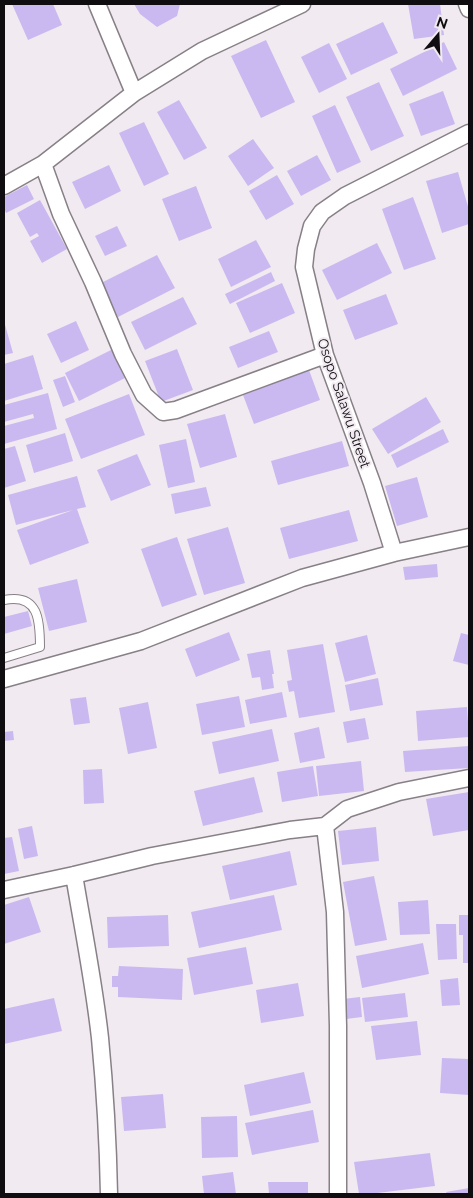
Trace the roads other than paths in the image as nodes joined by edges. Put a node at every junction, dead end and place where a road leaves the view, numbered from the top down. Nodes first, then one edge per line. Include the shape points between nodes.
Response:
1 (97, 4) edge
2 (302, 4) edge
3 (467, 4) edge
4 (469, 9) edge
5 (134, 93) junction
6 (469, 133) edge
7 (43, 164) junction
8 (4, 186) edge
9 (325, 355) junction
10 (469, 537) edge
11 (394, 553) junction
12 (4, 600) edge
13 (4, 658) edge
14 (4, 679) edge
15 (469, 778) edge
16 (325, 826) junction
17 (74, 875) junction
18 (4, 890) edge
19 (109, 1194) edge
20 (338, 1194) edge

1 - 5 street
2 - 5 street via 202,50
3 - 4 street
5 - 7 street
6 - 9 street, Osopo Salawu Street via 345,196 322,212 312,226 304,267
7 - 8 street
7 - 9 street via 61,214 124,354 144,394 163,412
9 - 11 street, Osopo Salawu Street via 372,482
10 - 11 street
11 - 14 street via 302,578 141,641
12 - 13 lane via 13,598 28,602 36,610 40,647
15 - 16 street via 399,792 347,809
16 - 17 street via 152,856
16 - 20 street via 336,912
17 - 18 street
17 - 19 street via 100,1037

